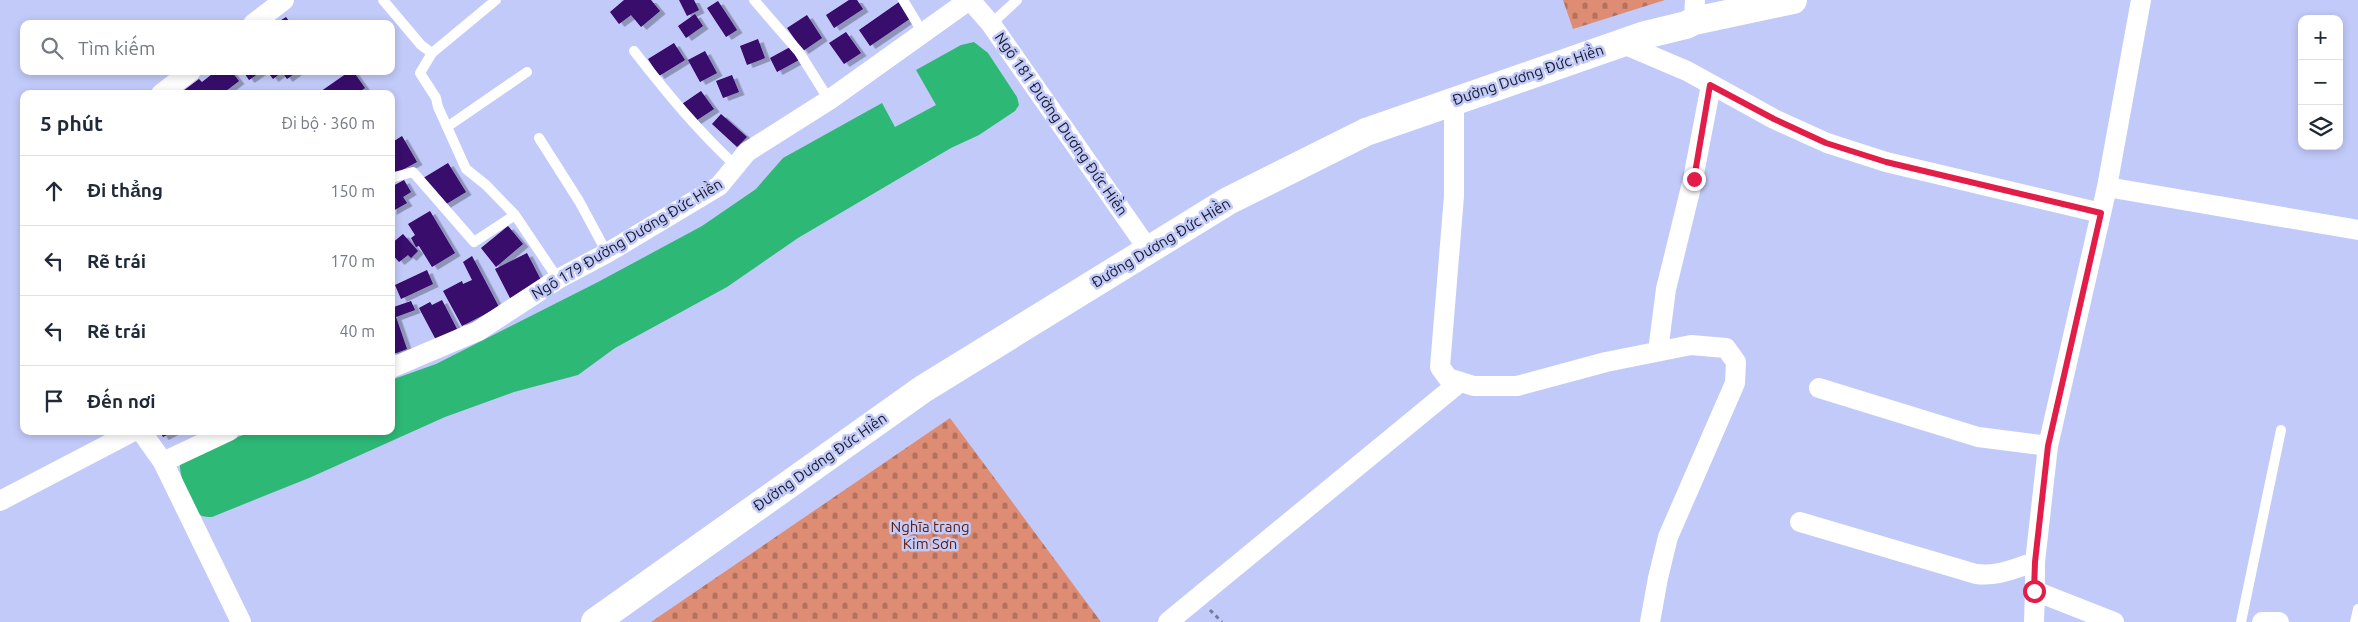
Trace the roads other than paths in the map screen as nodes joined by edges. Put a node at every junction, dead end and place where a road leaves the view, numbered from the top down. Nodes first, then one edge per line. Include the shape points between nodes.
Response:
1 (284, 0) edge
2 (383, 0) edge
3 (496, 0) edge
4 (754, 0) edge
5 (903, 0) edge
6 (969, 0) edge
7 (1017, 0) edge
8 (1793, 0) edge
9 (2141, 0) edge
10 (1694, 10) edge
11 (258, 20) edge
12 (991, 24) junction
13 (923, 33) junction
14 (1621, 43) junction
15 (634, 51) dead end
16 (432, 53) junction
17 (527, 72) dead end
18 (186, 75) edge
19 (1710, 85) junction
20 (166, 90) edge
21 (829, 100) junction
22 (1454, 101) junction
23 (447, 127) junction
24 (539, 138) dead end
25 (736, 166) junction
26 (395, 177) edge
27 (2107, 187) junction
28 (2101, 213) junction
29 (515, 215) junction
30 (2358, 230) edge
31 (1148, 250) junction
32 (607, 253) junction
33 (558, 279) junction
34 (1658, 351) junction
35 (395, 366) edge
36 (1460, 382) junction
37 (1819, 388) dead end
38 (2281, 430) dead end
39 (126, 435) edge
40 (145, 435) edge
41 (220, 435) edge
42 (2048, 446) junction
43 (163, 462) junction
44 (0, 501) edge
45 (1800, 522) dead end
46 (2035, 562) junction
47 (2034, 591) junction
48 (2358, 609) edge
49 (241, 622) edge
50 (594, 622) edge
51 (1168, 622) edge
52 (1650, 622) edge
53 (2034, 622) edge
54 (2114, 622) edge
55 (2241, 622) edge
56 (2262, 622) edge
57 (2279, 622) edge
58 (2355, 622) edge

1 - 11 street
2 - 16 lane via 421,45
3 - 16 lane
4 - 21 lane via 799,52
5 - 13 lane
6 - 12 street, Ngõ 181 Đường Dương Đức Hiền
6 - 13 street, Ngõ 179 Đường Dương Đức Hiền
7 - 12 lane
8 - 10 highway, Đường Dương Đức Hiền
9 - 27 street
10 - 14 highway, Đường Dương Đức Hiền via 1686,25
12 - 31 street, Ngõ 181 Đường Dương Đức Hiền
13 - 21 street, Ngõ 179 Đường Dương Đức Hiền
14 - 19 street via 1687,71
14 - 22 highway, Đường Dương Đức Hiền
15 - 25 lane via 709,142
16 - 23 lane via 420,73 436,98
17 - 23 lane
18 - 20 street
19 - 28 street via 1826,143 1886,162
19 - 34 street via 1694,179 1666,290
21 - 25 street, Ngõ 179 Đường Dương Đức Hiền via 747,152
22 - 31 highway, Đường Dương Đức Hiền via 1366,132 1228,201
22 - 36 street via 1454,196 1440,366 1448,378
23 - 29 lane via 466,169
24 - 32 lane
25 - 32 street, Ngõ 179 Đường Dương Đức Hiền via 719,186
26 - 29 lane via 413,172 474,242
27 - 28 street
27 - 30 street
28 - 42 street
29 - 33 lane
31 - 50 highway, Đường Dương Đức Hiền via 923,389
32 - 33 street, Ngõ 179 Đường Dương Đức Hiền
33 - 35 street, Ngõ 179 Đường Dương Đức Hiền via 478,331
34 - 36 street via 1517,386 1474,386
34 - 52 street via 1691,345 1726,348 1736,362 1735,383 1668,537
36 - 51 street
37 - 42 street via 1978,437
38 - 55 lane
39 - 44 street
40 - 43 street
41 - 43 street
42 - 46 street
43 - 49 street
45 - 46 street via 1976,574 1989,576
46 - 47 street
47 - 53 street
47 - 54 street
48 - 58 lane
56 - 57 street

